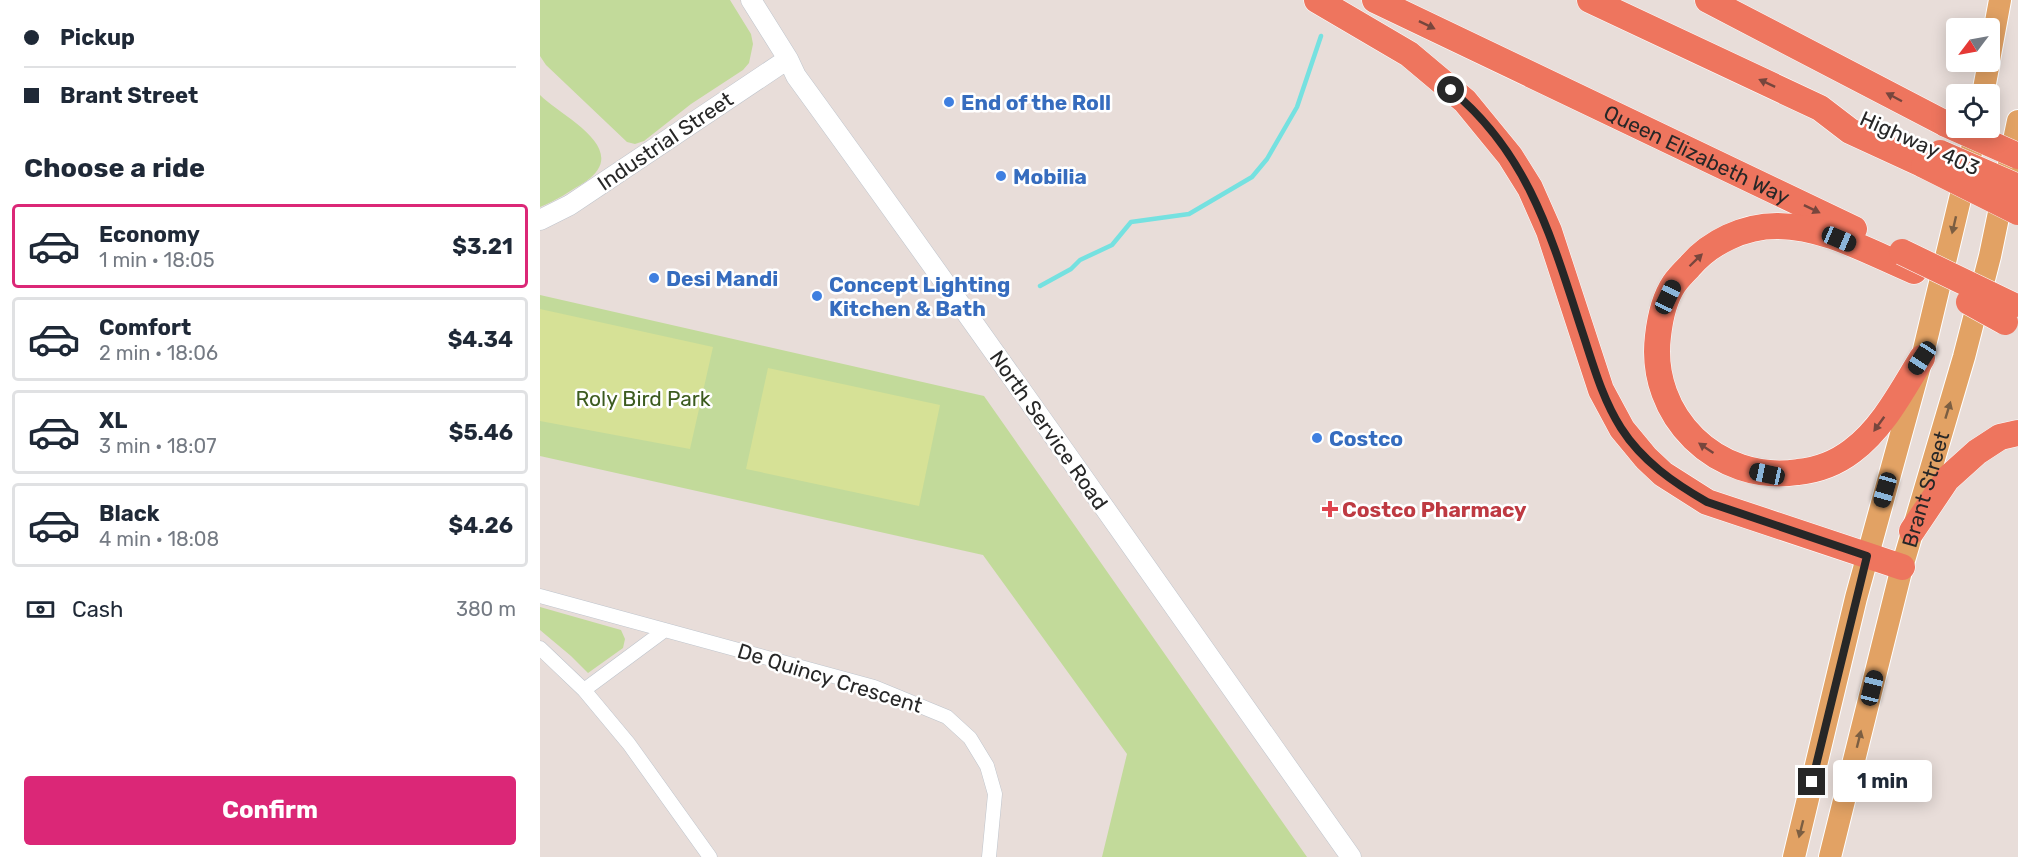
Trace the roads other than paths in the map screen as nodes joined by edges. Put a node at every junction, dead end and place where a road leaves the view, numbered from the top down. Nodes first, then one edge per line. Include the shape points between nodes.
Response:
1 (751, 0) edge
2 (1317, 0) edge
3 (1375, 0) edge
4 (1590, 0) edge
5 (1708, 0) edge
6 (2000, 0) edge
7 (1997, 18) edge
8 (788, 59) junction
9 (2018, 120) edge
10 (1975, 138) edge
11 (2018, 156) edge
12 (1932, 159) junction
13 (2018, 187) edge
14 (2018, 212) edge
15 (540, 220) edge
16 (1908, 261) junction
17 (2013, 316) edge
18 (1922, 358) junction
19 (2018, 433) edge
20 (1912, 531) junction
21 (1867, 556) junction
22 (1902, 567) junction
23 (540, 596) edge
24 (665, 630) junction
25 (540, 648) edge
26 (584, 690) junction
27 (710, 857) edge
28 (989, 857) edge
29 (1351, 857) edge
30 (1794, 857) edge
31 (1830, 857) edge

1 - 8 street, North Service Road
2 - 21 highway via 1409,54 1465,101 1510,156 1550,231 1601,390 1622,429 1646,458 1663,474 1707,502
3 -> 16 highway, Queen Elizabeth Way
12 -> 4 highway via 1850,130 1820,108
11 -> 5 highway, bridge via 1946,124
6 - 7 main road
8 - 15 street, Industrial Street via 570,205
8 - 29 street, North Service Road via 796,76 957,297
20 -> 9 main road, Brant Street via 1964,357
10 -> 18 main road, Brant Street
12 - 13 highway, Highway 403, bridge
12 - 14 highway, bridge
16 - 17 highway, Queen Elizabeth Way, bridge
18 -> 16 highway via 1872,434 1824,467 1789,474 1739,468 1697,442 1676,418 1661,388 1657,342 1660,320 1674,284 1696,259 1728,237 1750,229 1778,226 1820,232
18 - 21 main road, Brant Street
19 - 20 highway via 2000,437 1947,479
20 - 22 main road, Brant Street
21 - 22 highway
21 -> 30 main road, Brant Street
31 -> 22 main road, Brant Street
23 - 24 street, De Quincy Crescent
24 - 26 street
24 - 28 street, De Quincy Crescent via 874,687 947,717 970,738 987,766 995,794
25 - 26 street
26 - 27 street via 629,744

